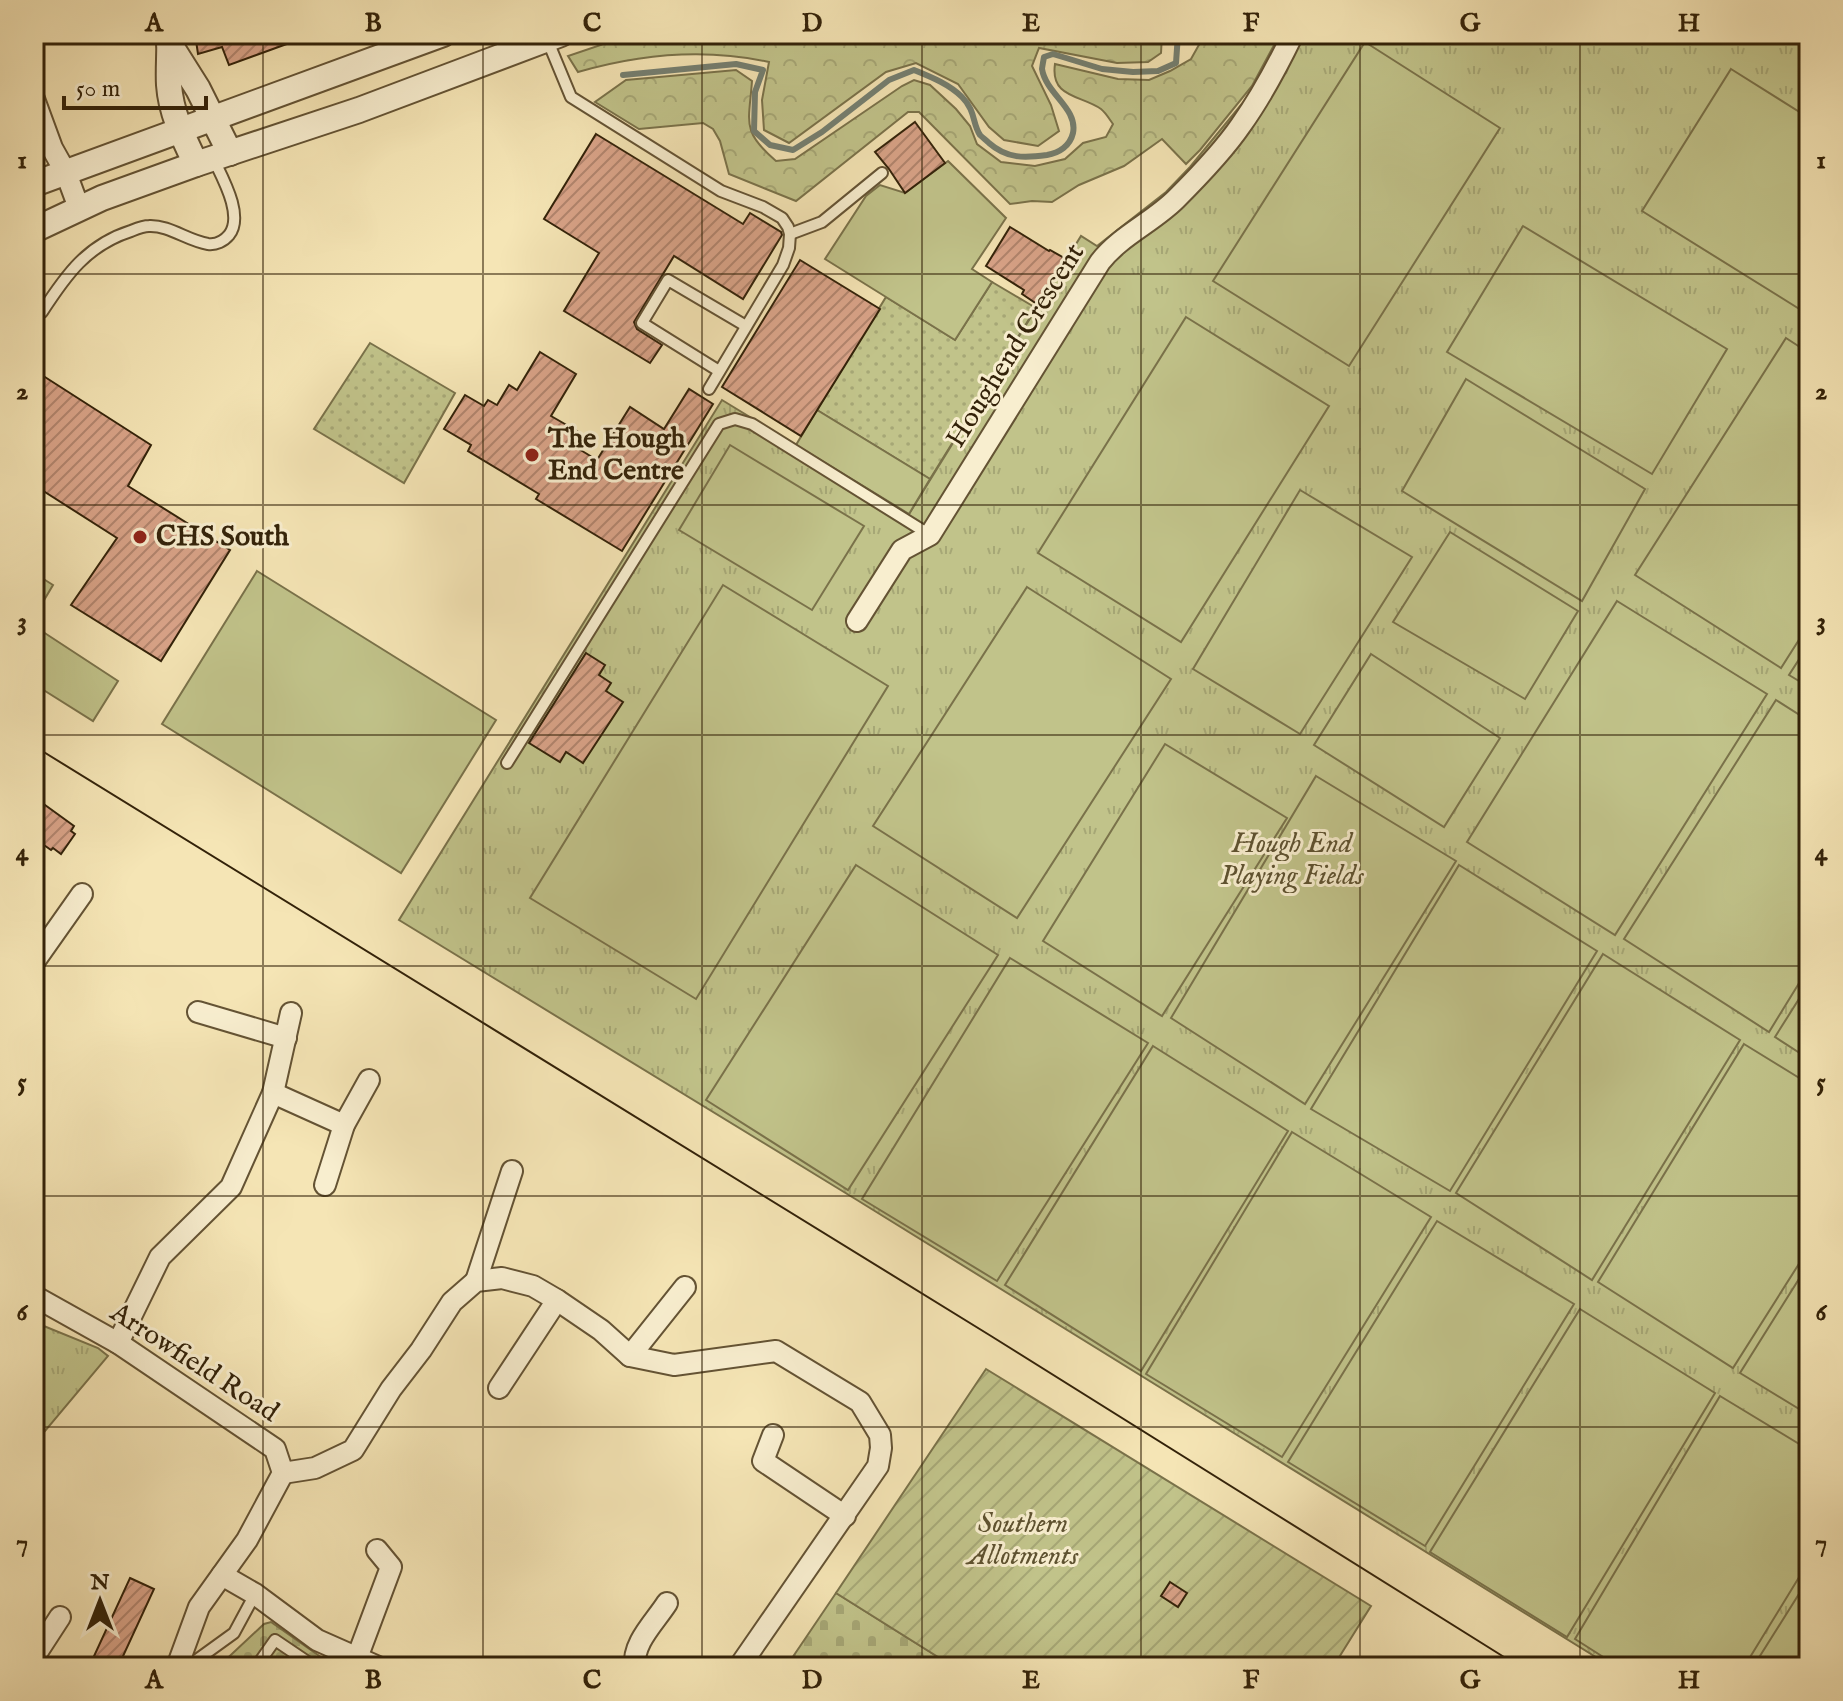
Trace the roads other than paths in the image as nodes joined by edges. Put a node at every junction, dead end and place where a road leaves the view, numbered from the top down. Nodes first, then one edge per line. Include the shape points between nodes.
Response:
1 (443, 34) edge
2 (1293, 34) edge
3 (554, 36) edge
4 (169, 39) edge
5 (34, 99) edge
6 (212, 118) junction
7 (180, 130) junction
8 (213, 158) junction
9 (66, 173) junction
10 (882, 173) dead end
11 (34, 184) edge
12 (79, 208) junction
13 (34, 230) edge
14 (790, 234) junction
15 (34, 312) edge
16 (746, 326) junction
17 (719, 371) junction
18 (709, 389) dead end
19 (930, 535) junction
20 (857, 621) dead end
21 (507, 763) dead end
22 (82, 894) dead end
23 (34, 962) edge
24 (198, 1012) dead end
25 (291, 1013) dead end
26 (286, 1038) junction
27 (369, 1080) dead end
28 (273, 1093) junction
29 (344, 1125) junction
30 (512, 1171) dead end
31 (325, 1185) dead end
32 (476, 1281) junction
33 (685, 1287) dead end
34 (34, 1296) edge
35 (557, 1300) junction
36 (118, 1343) junction
37 (630, 1356) junction
38 (499, 1388) dead end
39 (773, 1435) dead end
40 (283, 1473) junction
41 (845, 1516) junction
42 (377, 1550) dead end
43 (222, 1575) junction
44 (255, 1594) junction
45 (667, 1603) dead end
46 (60, 1617) dead end
47 (34, 1657) edge
48 (357, 1658) junction
49 (177, 1667) edge
50 (187, 1667) edge
51 (256, 1667) edge
52 (315, 1667) edge
53 (378, 1667) edge
54 (635, 1667) edge
55 (739, 1667) edge

1 - 6 street
2 - 19 street, Houghend Crescent via 1241,126 1176,200 1100,262
3 - 8 street
3 - 14 lane via 571,97 721,191 782,218
4 - 6 street
4 - 7 street via 169,89
5 - 9 street
6 - 7 street
6 - 8 street
7 - 8 street
7 - 9 street
8 - 12 street
8 - 15 lane via 234,209 235,227 226,239 210,245 147,225 123,234 88,252 42,312
9 - 11 street
9 - 12 street
10 - 14 lane via 822,222
12 - 13 street
14 - 16 lane via 783,265
16 - 17 lane
16 - 17 lane via 668,280 642,323
17 - 18 lane
19 - 20 street, Houghend Crescent via 902,550
19 - 21 lane via 752,424 735,419 719,424
22 - 23 street
24 - 26 street
25 - 26 street
26 - 28 street
27 - 29 street
28 - 29 street
28 - 36 street via 231,1187 160,1257
29 - 31 street
30 - 32 street
32 - 35 street via 502,1278 533,1286
32 - 40 street via 452,1302 353,1450 315,1468
33 - 37 street
34 - 36 street, Arrowfield Road
35 - 37 street
35 - 38 street
36 - 40 street, Arrowfield Road via 275,1449
37 - 41 street via 674,1365 776,1351 860,1402 880,1435 881,1448 878,1466
39 - 41 street via 763,1461
40 - 43 street
41 - 55 street
42 - 48 street via 391,1567
43 - 44 street
43 - 49 street via 199,1607
44 - 48 street via 317,1640
44 - 50 lane via 234,1633
45 - 54 street via 637,1647
46 - 47 street
48 - 53 street
51 - 52 lane via 275,1640

